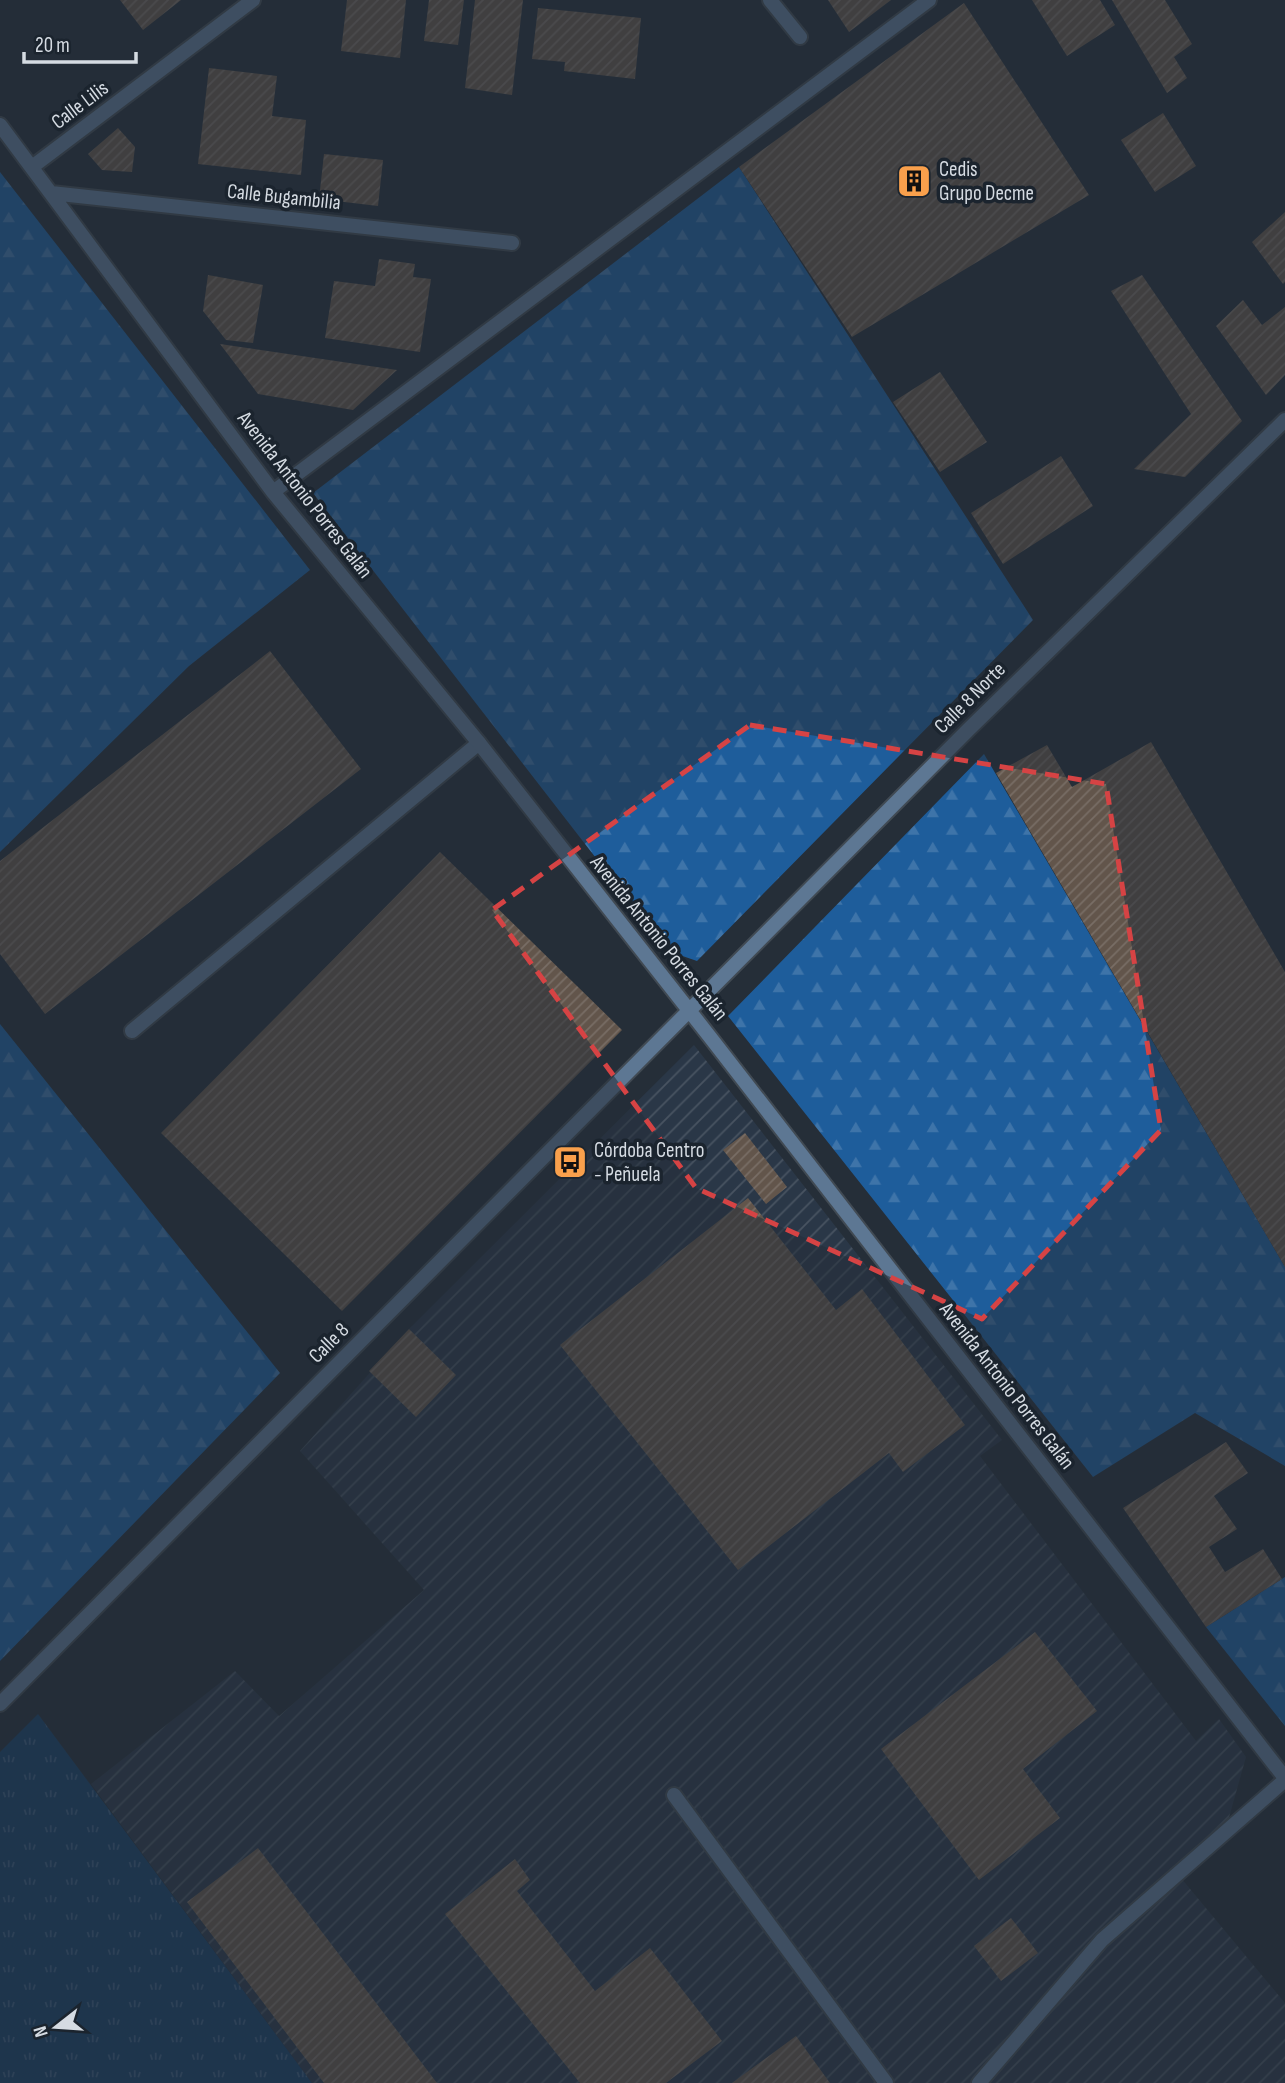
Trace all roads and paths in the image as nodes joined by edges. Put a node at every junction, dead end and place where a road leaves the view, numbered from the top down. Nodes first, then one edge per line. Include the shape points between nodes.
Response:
1 (253, 0) edge
2 (770, 0) edge
3 (929, 0) edge
4 (800, 37) dead end
5 (0, 125) edge
6 (32, 167) junction
7 (51, 193) junction
8 (512, 243) dead end
9 (1285, 420) edge
10 (273, 492) junction
11 (479, 743) junction
12 (689, 1011) junction
13 (132, 1031) dead end
14 (0, 1704) edge
15 (1285, 1779) edge
16 (674, 1795) dead end
17 (886, 2083) edge
18 (980, 2083) edge

1 - 6 street, Calle Lilis
2 - 4 street
3 - 10 street
5 - 6 street, Avenida Antonio Porres Galán
6 - 7 street, Avenida Antonio Porres Galán
7 - 8 street, Calle Bugambilia
7 - 10 street, Avenida Antonio Porres Galán
9 - 12 street, Calle 8 Norte
10 - 11 street, Avenida Antonio Porres Galán
11 - 12 street, Avenida Antonio Porres Galán
11 - 13 street
12 - 14 street, Calle 8
12 - 15 street, Avenida Antonio Porres Galán
15 - 18 street via 1102,1940
16 - 17 street

